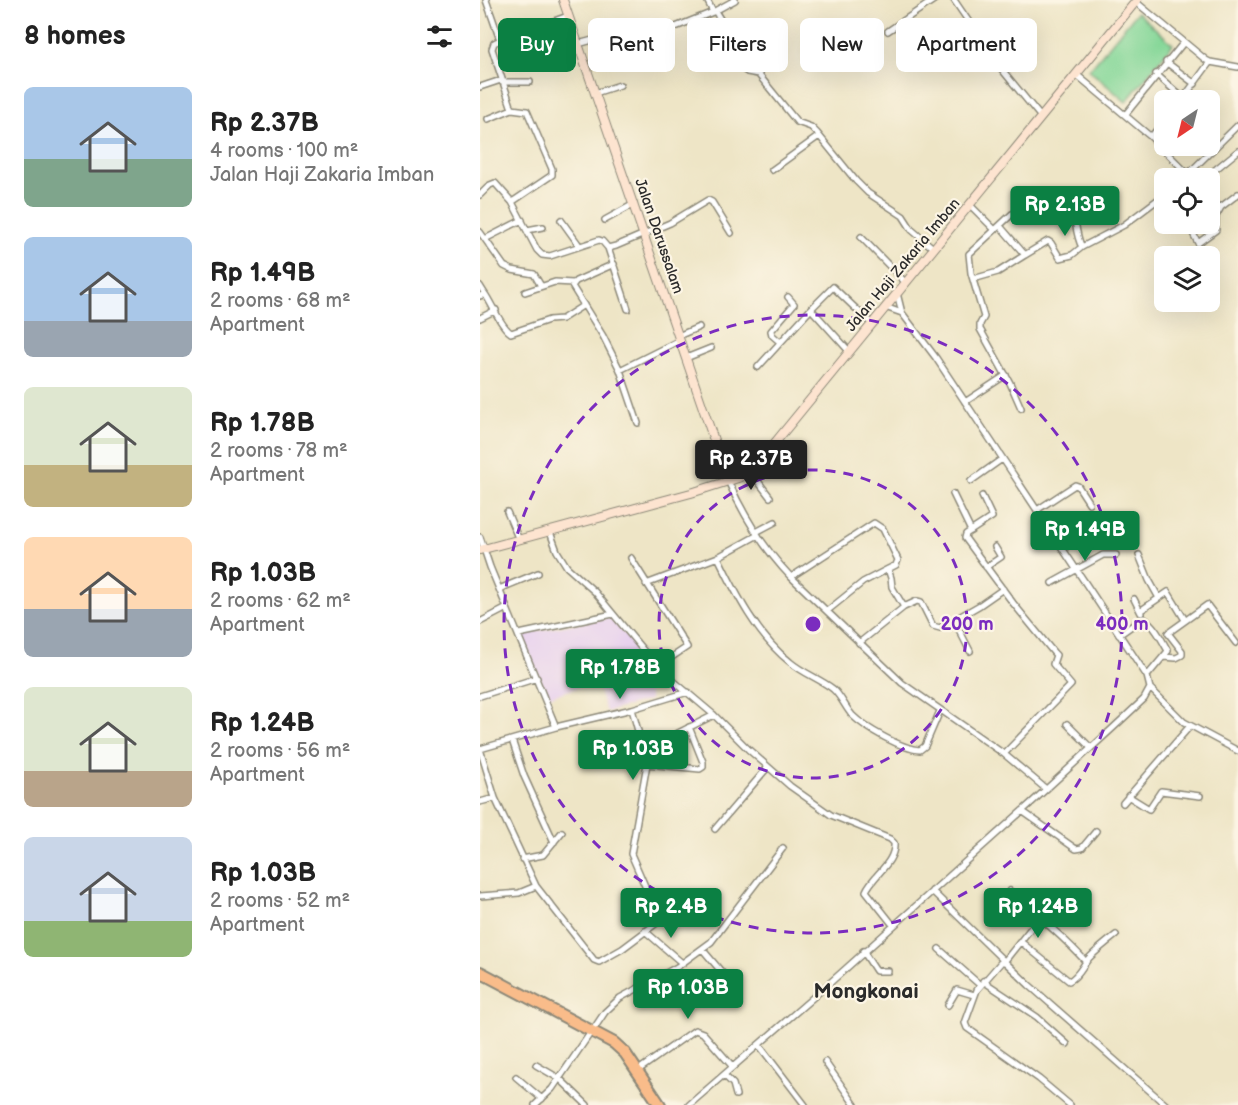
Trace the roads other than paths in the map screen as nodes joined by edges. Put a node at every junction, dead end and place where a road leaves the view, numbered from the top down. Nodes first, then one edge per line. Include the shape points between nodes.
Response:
1 (486, 0) edge
2 (563, 0) edge
3 (707, 0) edge
4 (735, 0) edge
5 (934, 0) edge
6 (954, 0) edge
7 (1136, 1) edge
8 (714, 12) junction
9 (568, 16) junction
10 (562, 18) edge
11 (888, 31) dead end
12 (498, 34) edge
13 (498, 41) edge
14 (1184, 42) junction
15 (578, 44) junction
16 (1166, 62) junction
17 (1210, 62) junction
18 (1238, 67) edge
19 (498, 68) edge
20 (499, 72) edge
21 (1156, 74) junction
22 (1077, 75) junction
23 (502, 81) junction
24 (530, 82) dead end
25 (1195, 84) junction
26 (620, 85) dead end
27 (480, 87) edge
28 (1173, 90) edge
29 (1190, 90) edge
30 (595, 93) junction
31 (512, 109) junction
32 (1125, 115) junction
33 (1040, 116) junction
34 (488, 119) dead end
35 (1238, 125) edge
36 (1154, 134) edge
37 (819, 136) junction
38 (1151, 137) junction
39 (1238, 152) edge
40 (1182, 168) edge
41 (1198, 168) edge
42 (1218, 168) edge
43 (772, 170) dead end
44 (1238, 194) edge
45 (480, 195) edge
46 (512, 202) junction
47 (1154, 202) edge
48 (634, 204) junction
49 (970, 205) junction
50 (1221, 207) edge
51 (522, 220) junction
52 (561, 220) dead end
53 (605, 220) dead end
54 (543, 227) dead end
55 (998, 228) junction
56 (527, 230) junction
57 (480, 232) edge
58 (731, 233) dead end
59 (1193, 234) edge
60 (1211, 234) edge
61 (644, 235) junction
62 (861, 237) dead end
63 (485, 239) junction
64 (579, 245) junction
65 (1082, 247) junction
66 (608, 248) junction
67 (933, 248) junction
68 (1025, 255) junction
69 (614, 264) junction
70 (973, 279) junction
71 (905, 282) junction
72 (573, 283) junction
73 (480, 286) edge
74 (541, 286) junction
75 (525, 292) dead end
76 (897, 292) junction
77 (482, 295) edge
78 (788, 297) dead end
79 (584, 305) junction
80 (885, 307) junction
81 (628, 309) dead end
82 (811, 309) junction
83 (495, 310) junction
84 (902, 313) junction
85 (480, 318) edge
86 (872, 324) junction
87 (699, 327) dead end
88 (679, 338) junction
89 (780, 342) junction
90 (711, 348) dead end
91 (849, 351) junction
92 (686, 358) junction
93 (758, 367) dead end
94 (620, 370) junction
95 (1006, 375) junction
96 (965, 402) junction
97 (1021, 408) dead end
98 (638, 423) dead end
99 (1002, 459) junction
100 (751, 472) junction
101 (728, 481) junction
102 (971, 481) dead end
103 (953, 494) dead end
104 (982, 496) dead end
105 (770, 497) dead end
106 (1089, 502) dead end
107 (1037, 510) junction
108 (507, 512) dead end
109 (775, 522) dead end
110 (1087, 528) dead end
111 (971, 531) junction
112 (550, 532) junction
113 (757, 534) junction
114 (480, 537) edge
115 (519, 540) junction
116 (1058, 542) junction
117 (995, 547) dead end
118 (482, 550) edge
119 (1116, 555) dead end
120 (1139, 555) dead end
121 (718, 556) junction
122 (631, 558) dead end
123 (986, 567) junction
124 (888, 569) junction
125 (1076, 569) junction
126 (538, 573) dead end
127 (791, 577) junction
128 (1052, 583) dead end
129 (646, 584) junction
130 (499, 589) junction
131 (1003, 589) junction
132 (1159, 598) junction
133 (1134, 599) dead end
134 (904, 607) junction
135 (507, 608) junction
136 (826, 610) junction
137 (1140, 611) junction
138 (613, 614) junction
139 (1143, 618) junction
140 (954, 620) junction
141 (1185, 620) junction
142 (480, 622) edge
143 (519, 634) junction
144 (1119, 635) junction
145 (859, 643) junction
146 (1236, 643) dead end
147 (970, 651) dead end
148 (1164, 657) junction
149 (657, 667) junction
150 (1147, 676) junction
151 (537, 678) junction
152 (1150, 688) junction
153 (688, 692) junction
154 (480, 696) edge
155 (632, 709) junction
156 (940, 711) junction
157 (714, 714) junction
158 (1067, 724) dead end
159 (1190, 726) junction
160 (556, 727) junction
161 (689, 727) junction
162 (668, 738) dead end
163 (512, 740) junction
164 (1091, 748) junction
165 (480, 749) edge
166 (1238, 751) edge
167 (1004, 754) junction
168 (647, 764) junction
169 (768, 767) junction
170 (1044, 791) junction
171 (1128, 796) junction
172 (1200, 796) dead end
173 (495, 798) junction
174 (480, 802) edge
175 (1123, 802) dead end
176 (1022, 811) junction
177 (715, 830) dead end
178 (1096, 831) dead end
179 (562, 832) dead end
180 (554, 842) junction
181 (783, 848) dead end
182 (524, 863) junction
183 (536, 886) junction
184 (932, 891) junction
185 (1010, 891) dead end
186 (480, 896) edge
187 (1046, 901) dead end
188 (1039, 918) junction
189 (893, 925) junction
190 (645, 931) junction
191 (1116, 935) dead end
192 (1021, 942) junction
193 (939, 949) dead end
194 (703, 950) junction
195 (863, 951) junction
196 (1004, 961) junction
197 (1086, 962) junction
198 (682, 963) junction
199 (888, 972) dead end
200 (480, 978) edge
201 (731, 983) dead end
202 (982, 983) junction
203 (974, 995) junction
204 (948, 1005) dead end
205 (591, 1032) junction
206 (1067, 1044) dead end
207 (759, 1045) junction
208 (825, 1062) dead end
209 (536, 1065) dead end
210 (733, 1067) junction
211 (637, 1071) junction
212 (724, 1075) junction
213 (516, 1077) dead end
214 (560, 1079) junction
215 (736, 1095) dead end
216 (542, 1099) junction
217 (585, 1103) edge
218 (535, 1105) edge
219 (577, 1105) edge
220 (654, 1105) edge
221 (660, 1105) edge
222 (689, 1105) edge
223 (805, 1105) edge
224 (855, 1105) edge
225 (1070, 1105) edge
226 (1166, 1105) edge

1 - 12 street
2 - 9 main road, Jalan Darussalam
3 - 8 street
4 - 8 street
5 - 11 street
6 - 33 street via 999,66
7 - 14 street
7 - 22 main road, Jalan Haji Zakaria Imban
8 - 15 street via 668,30 626,31
8 - 37 street via 732,38 727,50 734,61 745,71 758,74 793,118
9 - 10 street
9 - 15 main road, Jalan Darussalam
13 - 19 street via 492,49
14 - 16 street
14 - 17 street
15 - 30 main road, Jalan Darussalam
16 - 21 street
16 - 25 street
17 - 18 street
17 - 25 street
20 - 23 street
21 - 28 street
21 - 32 street
22 - 32 street
22 - 33 main road, Jalan Haji Zakaria Imban
23 - 24 street
23 - 27 street
23 - 31 street
25 - 29 street
26 - 30 street
30 - 48 main road, Jalan Darussalam
31 - 34 street
31 - 46 street via 527,111 553,173
32 - 38 street
33 - 49 main road, Jalan Haji Zakaria Imban
35 - 41 street
36 - 38 street
37 - 43 street
37 - 67 street via 855,181 903,216 912,230
38 - 40 street
39 - 42 street
44 - 50 street
45 - 46 street via 495,183
46 - 51 street
47 - 65 street via 1124,225
48 - 53 street
48 - 61 main road, Jalan Darussalam
49 - 55 street
49 - 67 main road, Jalan Haji Zakaria Imban
51 - 56 street
51 - 63 street
52 - 64 street
54 - 56 street
55 - 65 street via 1012,214 1067,194
55 - 68 street
55 - 70 street via 969,254
56 - 64 street via 542,255
57 - 63 street
58 - 61 street via 708,200
59 - 60 street via 1197,242
61 - 66 street
61 - 88 main road, Jalan Darussalam
62 - 71 street
63 - 74 street via 504,266 534,274
64 - 66 street via 601,240
65 - 68 street via 1062,259 1046,241
66 - 69 street
67 - 71 main road, Jalan Haji Zakaria Imban
68 - 70 street via 998,272
69 - 72 street
69 - 81 street
70 - 95 street via 984,317 980,329
71 - 76 main road, Jalan Haji Zakaria Imban
72 - 74 street
72 - 79 street
73 - 77 street
74 - 75 street
76 - 80 main road, Jalan Haji Zakaria Imban
76 - 84 street
77 - 83 street
78 - 89 street via 794,304 771,331
79 - 83 street via 562,319 510,333
79 - 94 street
80 - 84 street
80 - 86 main road, Jalan Haji Zakaria Imban
82 - 86 street via 833,286
82 - 89 street
82 - 91 street
83 - 85 street
84 - 96 street
86 - 91 main road, Jalan Haji Zakaria Imban
87 - 88 street
88 - 92 main road, Jalan Darussalam
88 - 94 street
89 - 93 street
90 - 92 street
91 - 100 main road, Jalan Haji Zakaria Imban
92 - 101 main road, Jalan Darussalam
94 - 98 street
95 - 96 street
95 - 97 street
96 - 99 street
99 - 102 street
99 - 107 street
100 - 101 main road, Jalan Haji Zakaria Imban
100 - 105 street
101 - 112 main road, Jalan Haji Zakaria Imban
101 - 113 street
103 - 111 street
104 - 111 street via 992,517
106 - 107 street via 1075,485
107 - 116 street
108 - 115 street
109 - 113 street
110 - 116 street
111 - 123 street via 965,538
112 - 115 main road, Jalan Haji Zakaria Imban
112 - 138 street via 562,561
113 - 121 street
113 - 127 street
114 - 118 street
115 - 118 main road, Jalan Haji Zakaria Imban
116 - 125 street
117 - 123 street via 1000,557
118 - 130 street
119 - 125 street via 1103,555
120 - 132 street
121 - 129 street
121 - 156 street via 740,600 768,640 789,662 831,688 859,721 886,738 920,750
122 - 129 street
123 - 131 street
124 - 127 street via 898,560 883,529 874,523
124 - 134 street via 892,587
124 - 136 street
125 - 128 street
125 - 144 street
126 - 130 street
127 - 136 street
129 - 149 street via 687,647
130 - 135 street
131 - 140 street
131 - 167 street via 1054,652 1053,663 1071,686
132 - 137 street
132 - 141 street via 1168,592
133 - 137 street
134 - 140 street via 919,601 936,628
134 - 145 street
135 - 142 street
135 - 143 street
136 - 145 street
137 - 139 street
138 - 143 street
138 - 149 street
139 - 144 street
139 - 148 street via 1168,651
140 - 147 street
141 - 146 street via 1207,605
141 - 148 street via 1168,634 1182,656
143 - 151 street
144 - 150 street
145 - 156 street
148 - 150 street
149 - 153 street
150 - 152 street
151 - 154 street
151 - 160 street
152 - 159 street
152 - 164 street via 1144,699
153 - 155 street
153 - 157 street
155 - 160 street
155 - 168 street
156 - 167 street
157 - 161 street
157 - 169 street
158 - 164 street
159 - 166 street
159 - 171 street
160 - 163 street
161 - 162 street
161 - 168 street via 703,762 700,770
163 - 165 street
163 - 180 street
164 - 170 street
165 - 173 street
167 - 170 street
168 - 190 street via 631,852 660,915
169 - 177 street
169 - 189 street via 837,818 894,843 890,858 866,891
170 - 176 street
171 - 172 street via 1149,809 1161,791
171 - 175 street
173 - 174 street
173 - 182 street
176 - 178 street via 1076,849 1082,848
176 - 184 street
179 - 180 street
180 - 182 street via 543,855
181 - 194 street
182 - 183 street
183 - 186 street via 519,893
183 - 190 street via 597,962
184 - 189 street
184 - 196 street
185 - 188 street
187 - 188 street
188 - 192 street
188 - 197 street
189 - 195 street
190 - 198 street
191 - 197 street
192 - 196 street
192 - 197 street via 1070,981
193 - 202 street
194 - 198 street
194 - 201 street
195 - 199 street via 876,971
195 - 207 street
196 - 202 street
196 - 226 street
198 - 205 street via 620,998
200 - 205 highway
202 - 203 street
202 - 206 street via 1037,1017
203 - 204 street via 957,990
203 - 225 street via 967,1028
205 - 211 highway via 620,1047
205 - 214 street
205 - 220 highway via 615,1051
207 - 210 street
207 - 223 street
208 - 224 street
209 - 214 street
210 - 211 street via 703,1033 695,1030
210 - 212 street
211 - 221 highway
212 - 215 street via 733,1084
212 - 222 street
213 - 216 street
214 - 216 street
214 - 217 street
216 - 218 street
217 - 219 street

